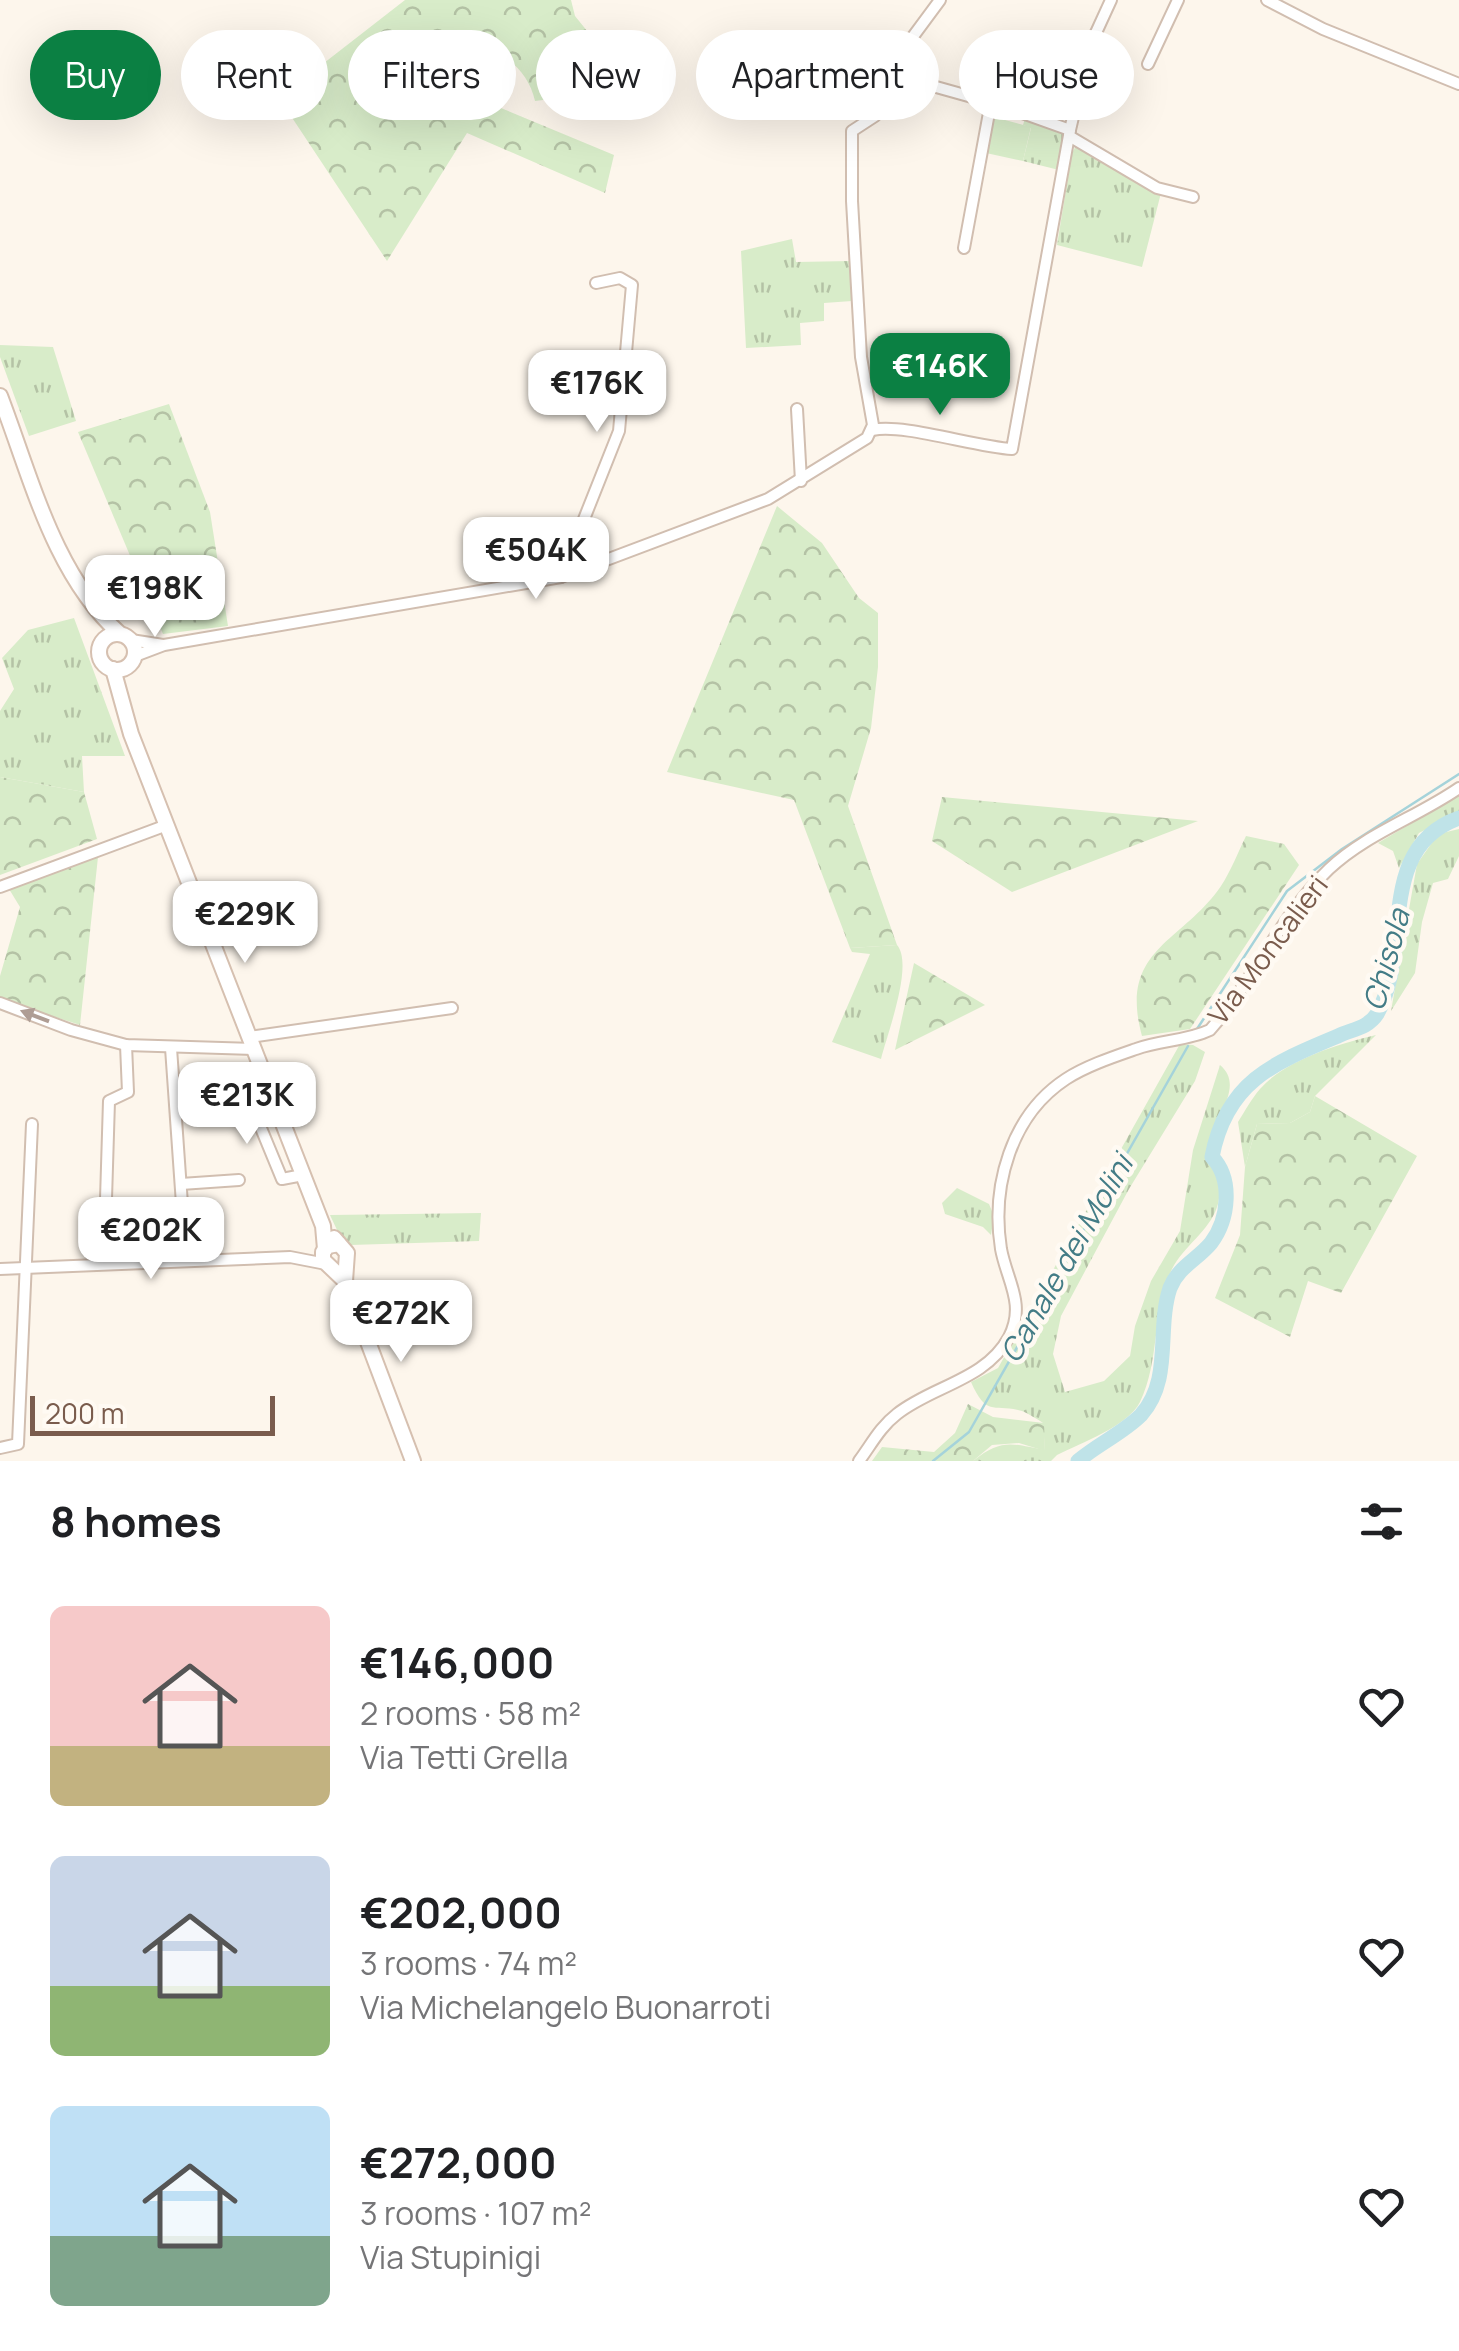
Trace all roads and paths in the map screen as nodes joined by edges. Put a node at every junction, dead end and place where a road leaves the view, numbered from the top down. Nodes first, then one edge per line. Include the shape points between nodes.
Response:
1 (940, 0) edge
2 (1111, 0) edge
3 (1178, 0) edge
4 (1267, 0) edge
5 (918, 30) edge
6 (1148, 64) dead end
7 (1459, 84) edge
8 (868, 120) edge
9 (990, 120) edge
10 (1037, 120) edge
11 (1070, 133) junction
12 (1193, 197) dead end
13 (964, 248) dead end
14 (596, 284) dead end
15 (0, 396) edge
16 (797, 410) dead end
17 (872, 430) junction
18 (802, 481) junction
19 (561, 577) junction
20 (90, 604) junction
21 (126, 637) junction
22 (101, 645) junction
23 (164, 645) junction
24 (132, 660) junction
25 (113, 669) junction
26 (126, 720) junction
27 (1459, 788) edge
28 (167, 825) junction
29 (0, 887) edge
30 (0, 1003) edge
31 (452, 1008) dead end
32 (252, 1043) junction
33 (126, 1045) junction
34 (171, 1048) junction
35 (270, 1090) junction
36 (32, 1124) dead end
37 (302, 1175) junction
38 (239, 1180) dead end
39 (181, 1184) junction
40 (332, 1256) junction
41 (186, 1261) junction
42 (104, 1264) junction
43 (26, 1268) junction
44 (0, 1269) edge
45 (0, 1448) edge
46 (414, 1461) edge
47 (858, 1461) edge

1 - 5 street
2 - 11 street via 1089,48
3 - 6 street
4 - 7 street via 1323,30
8 - 17 street via 852,136 861,357
9 - 13 street
10 - 11 street
11 - 12 street via 1157,188
11 - 17 street via 1012,449
14 - 19 street via 620,278 632,285 619,431
15 - 20 street via 66,566
16 - 18 street
17 - 18 street
18 - 19 street
19 - 23 street
20 - 21 street
20 - 22 street
21 - 22 street via 109,636
21 - 23 street
21 - 24 street
22 - 25 street via 100,657
23 - 24 street
24 - 25 street
24 - 26 street
25 - 26 street
26 - 28 street
27 - 47 street, Via Moncalieri via 1330,868 1210,1030 1136,1048 1046,1094 1016,1137 1001,1179 998,1232 1017,1299 1009,1337 986,1364 900,1411
28 - 29 street
28 - 32 street
33 -> 30 street
31 - 32 street
32 - 34 street
32 - 35 street
33 - 34 street
33 - 42 street via 128,1092 108,1102
34 - 39 street
35 - 37 street
35 - 37 street via 252,1104 282,1179
36 - 43 street
37 - 40 street
38 - 39 street
39 - 41 street
40 - 41 street
40 - 46 street
41 - 42 street
42 - 43 street
43 - 44 street
43 - 45 street via 18,1444

